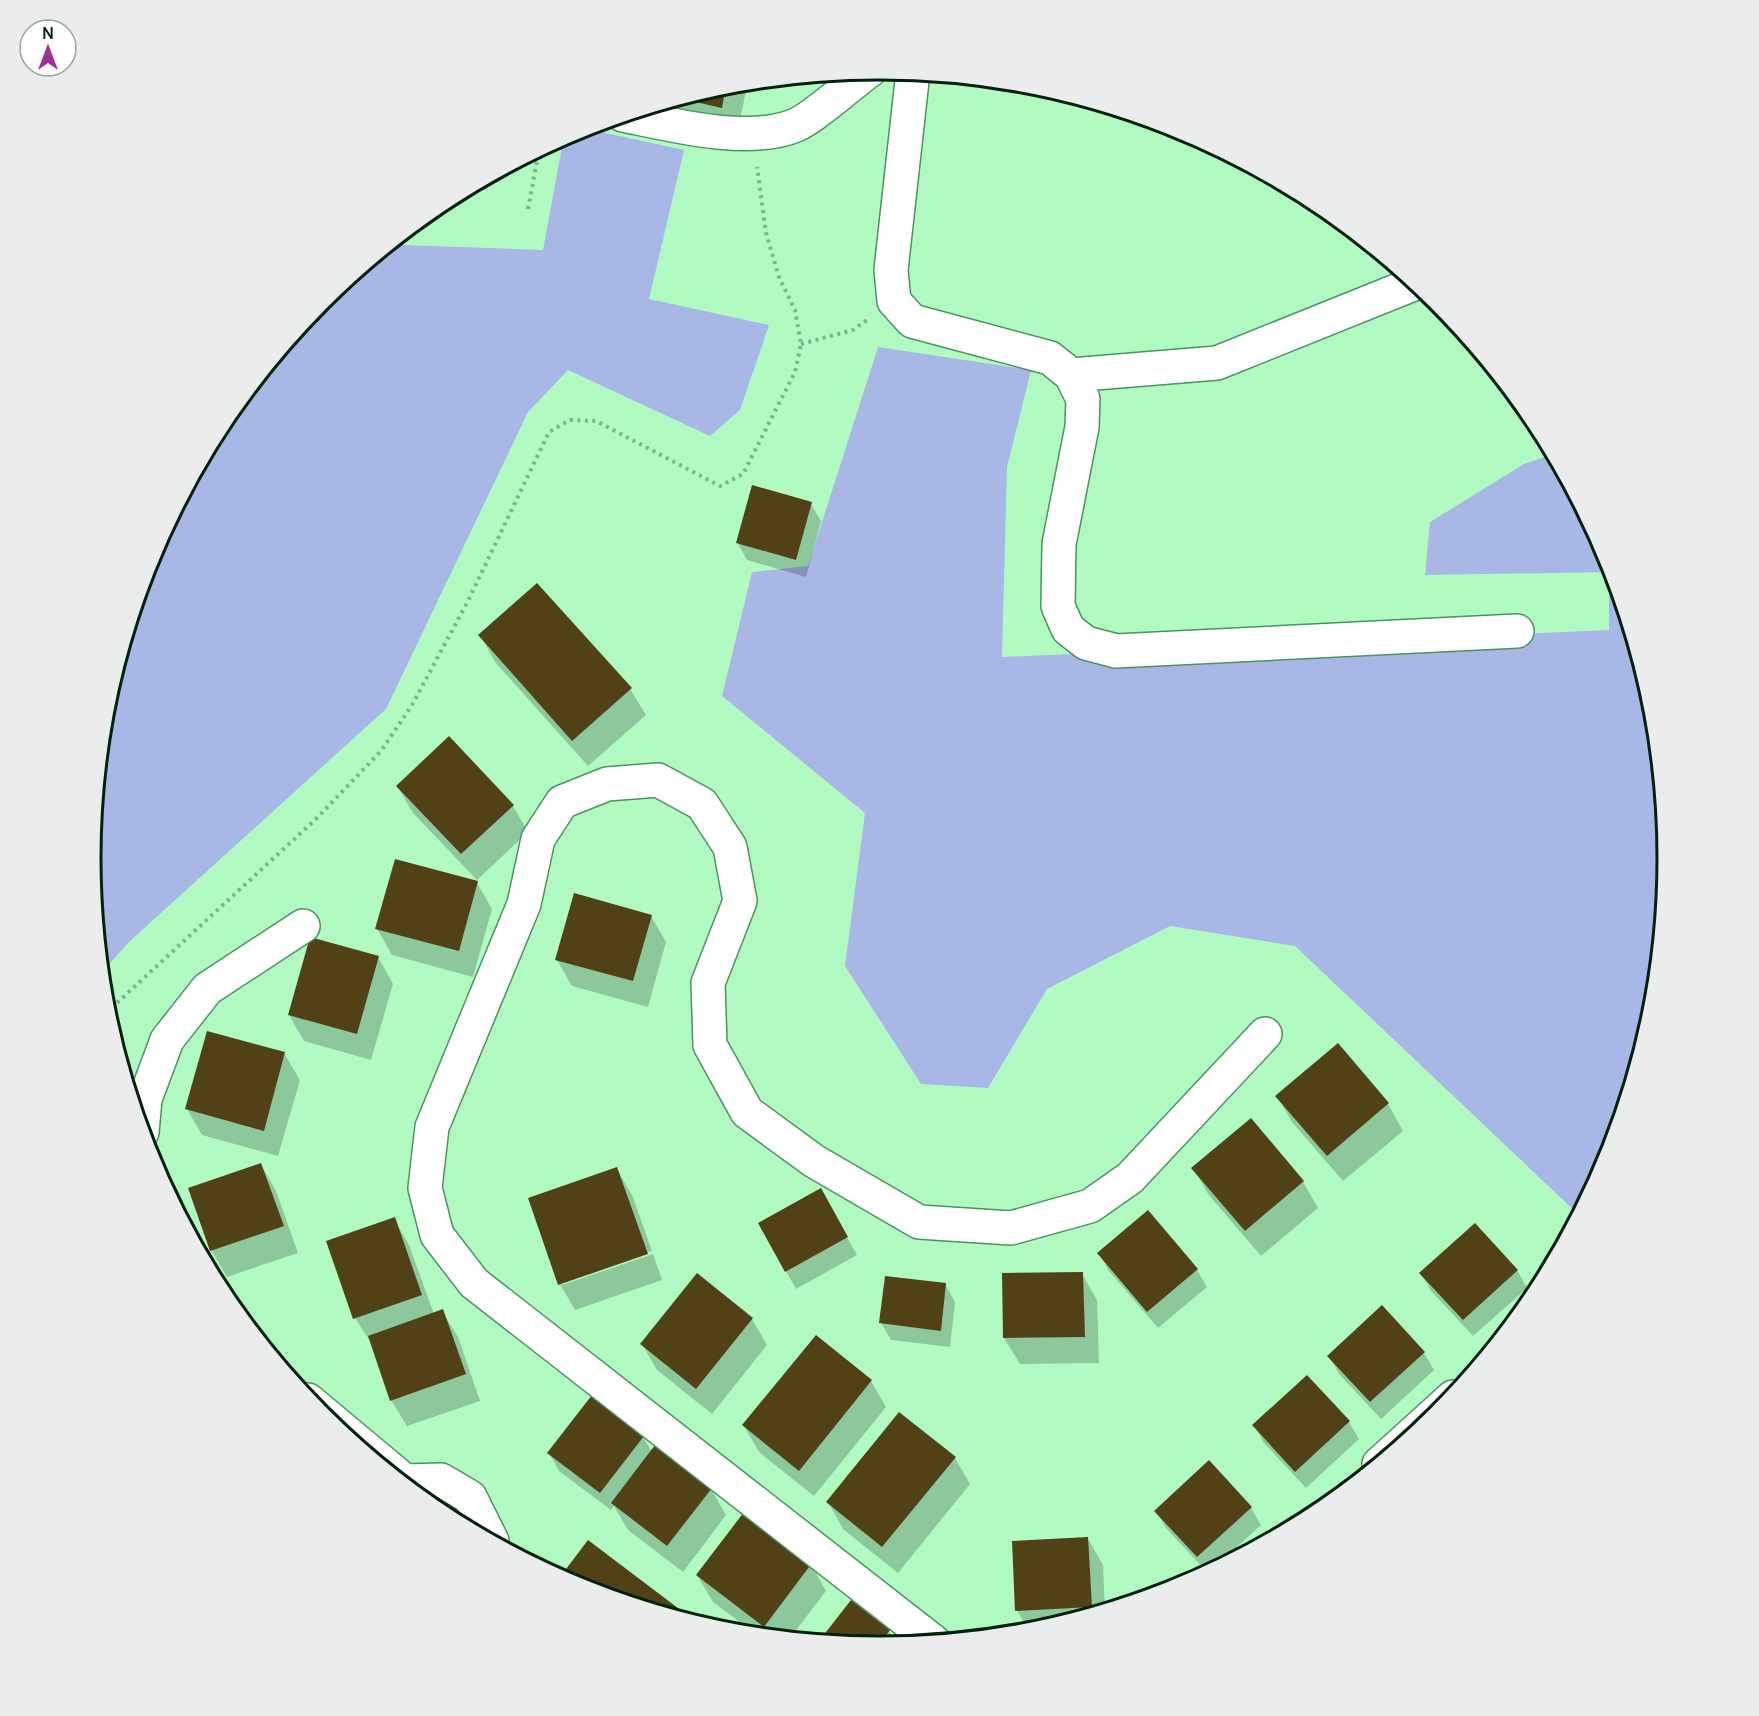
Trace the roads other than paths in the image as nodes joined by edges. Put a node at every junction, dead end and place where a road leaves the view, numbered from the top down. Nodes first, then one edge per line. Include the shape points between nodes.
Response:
1 (856, 80) edge
2 (912, 81) edge
3 (638, 118) edge
4 (1407, 287) edge
5 (1071, 375) junction
6 (1517, 631) dead end
7 (303, 926) dead end
8 (1265, 1034) dead end
9 (144, 1113) edge
10 (414, 1482) edge
11 (486, 1530) edge
12 (925, 1635) edge

1 - 3 street via 796,125 752,134 688,129
2 - 5 street via 891,270 894,301 912,321 1050,358
4 - 5 street via 1217,363
5 - 6 street via 1083,399 1082,427 1059,544 1058,606 1068,629 1086,643 1116,651
7 - 9 street via 207,989 167,1040
8 - 12 street via 1130,1178 1089,1206 1011,1228 919,1222 814,1161 747,1112 710,1045 708,983 740,901 730,847 702,804 658,780 607,784 562,802 538,839 524,904 432,1127 424,1188 437,1234 474,1282
10 - 11 street via 441,1480 470,1497

